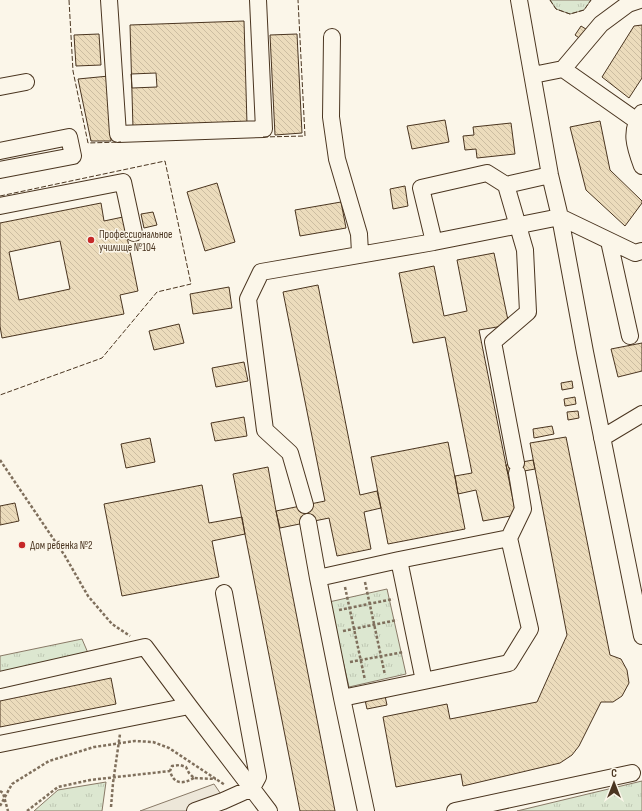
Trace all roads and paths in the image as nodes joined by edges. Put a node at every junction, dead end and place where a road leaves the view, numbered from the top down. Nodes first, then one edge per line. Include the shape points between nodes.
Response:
1 (109, 0) edge
2 (258, 0) edge
3 (519, 0) edge
4 (640, 0) edge
5 (332, 37) dead end
6 (563, 69) junction
7 (533, 75) junction
8 (26, 82) dead end
9 (0, 87) edge
10 (639, 117) edge
11 (0, 151) edge
12 (642, 166) edge
13 (0, 170) edge
14 (550, 175) junction
15 (506, 185) junction
16 (0, 206) edge
17 (560, 217) junction
18 (517, 224) junction
19 (134, 233) dead end
20 (609, 240) junction
21 (434, 242) junction
22 (642, 252) edge
23 (360, 254) junction
24 (630, 336) dead end
25 (642, 414) edge
26 (602, 438) junction
27 (0, 460) edge
28 (305, 505) dead end
29 (308, 522) dead end
30 (509, 538) junction
31 (398, 560) junction
32 (362, 568) junction
33 (342, 572) junction
34 (318, 578) junction
35 (224, 594) dead end
36 (406, 596) junction
37 (370, 604) junction
38 (350, 608) junction
39 (325, 613) junction
40 (411, 617) junction
41 (374, 625) junction
42 (354, 629) junction
43 (329, 634) junction
44 (642, 636) edge
45 (145, 647) junction
46 (417, 649) junction
47 (381, 656) junction
48 (360, 660) junction
49 (335, 664) junction
50 (0, 680) edge
51 (424, 681) junction
52 (388, 689) junction
53 (367, 693) junction
54 (342, 698) junction
55 (189, 706) junction
56 (122, 720) junction
57 (120, 743) junction
58 (0, 744) edge
59 (170, 772) junction
60 (632, 773) dead end
61 (114, 777) junction
62 (194, 778) junction
63 (216, 779) junction
64 (245, 790) junction
65 (0, 791) edge
66 (4, 798) junction
67 (0, 806) edge
68 (111, 807) dead end
69 (8, 811) edge
70 (27, 811) edge
71 (195, 811) edge
72 (269, 811) edge
73 (366, 811) edge
74 (455, 811) edge

1 - 2 street via 118,134 264,130
3 - 7 street
4 - 6 street via 628,4 601,24
5 - 23 street via 330,117 336,159 359,234
6 - 7 street
6 - 10 street
7 - 14 street
8 - 9 street
10 - 12 street via 634,134
11 - 13 street via 69,137 73,156
14 - 15 street
14 - 17 street
15 - 18 street
15 - 21 street via 487,173 421,188
16 - 19 street via 123,182
17 - 18 street
17 - 20 street
17 - 26 street
18 - 21 street
18 - 30 street via 525,250 528,312 493,342 523,509
20 - 22 street via 635,253
20 - 24 street
21 - 23 street
23 - 28 street via 261,272 248,299 265,430 290,453
25 - 26 street
26 - 44 street
27 - 45 path via 65,556 88,596 112,624
29 - 34 street
30 - 31 street
30 - 51 street via 530,629 509,663
31 - 32 street
31 - 36 street
32 - 33 street
32 - 37 path
33 - 34 street
33 - 38 path
34 - 39 street
35 - 64 street via 258,777
36 - 37 path
36 - 40 street
37 - 38 path
37 - 41 path
38 - 39 path
38 - 42 path
39 - 43 street
40 - 41 path
40 - 46 street
41 - 42 path
41 - 47 path
42 - 43 path
42 - 48 path
43 - 49 street
45 - 50 street
45 - 55 street
46 - 47 path
46 - 51 street
47 - 48 path
47 - 52 path
48 - 49 path
48 - 53 path
49 - 54 street
51 - 52 street
52 - 53 street
53 - 54 street
54 - 73 street
55 - 56 street
55 - 64 street
56 - 57 path
56 - 58 street
57 - 61 path
57 - 63 path via 154,742 169,748
57 - 66 path via 94,747 49,761 12,784
59 - 61 path
59 - 62 path via 172,778 178,782
59 - 62 path via 172,766 180,765 186,767
60 - 74 street
61 - 68 path
61 - 70 path via 58,786
62 - 63 path
63 - 64 path
64 - 71 street
64 - 72 street
65 - 66 path
66 - 67 path
66 - 69 path

